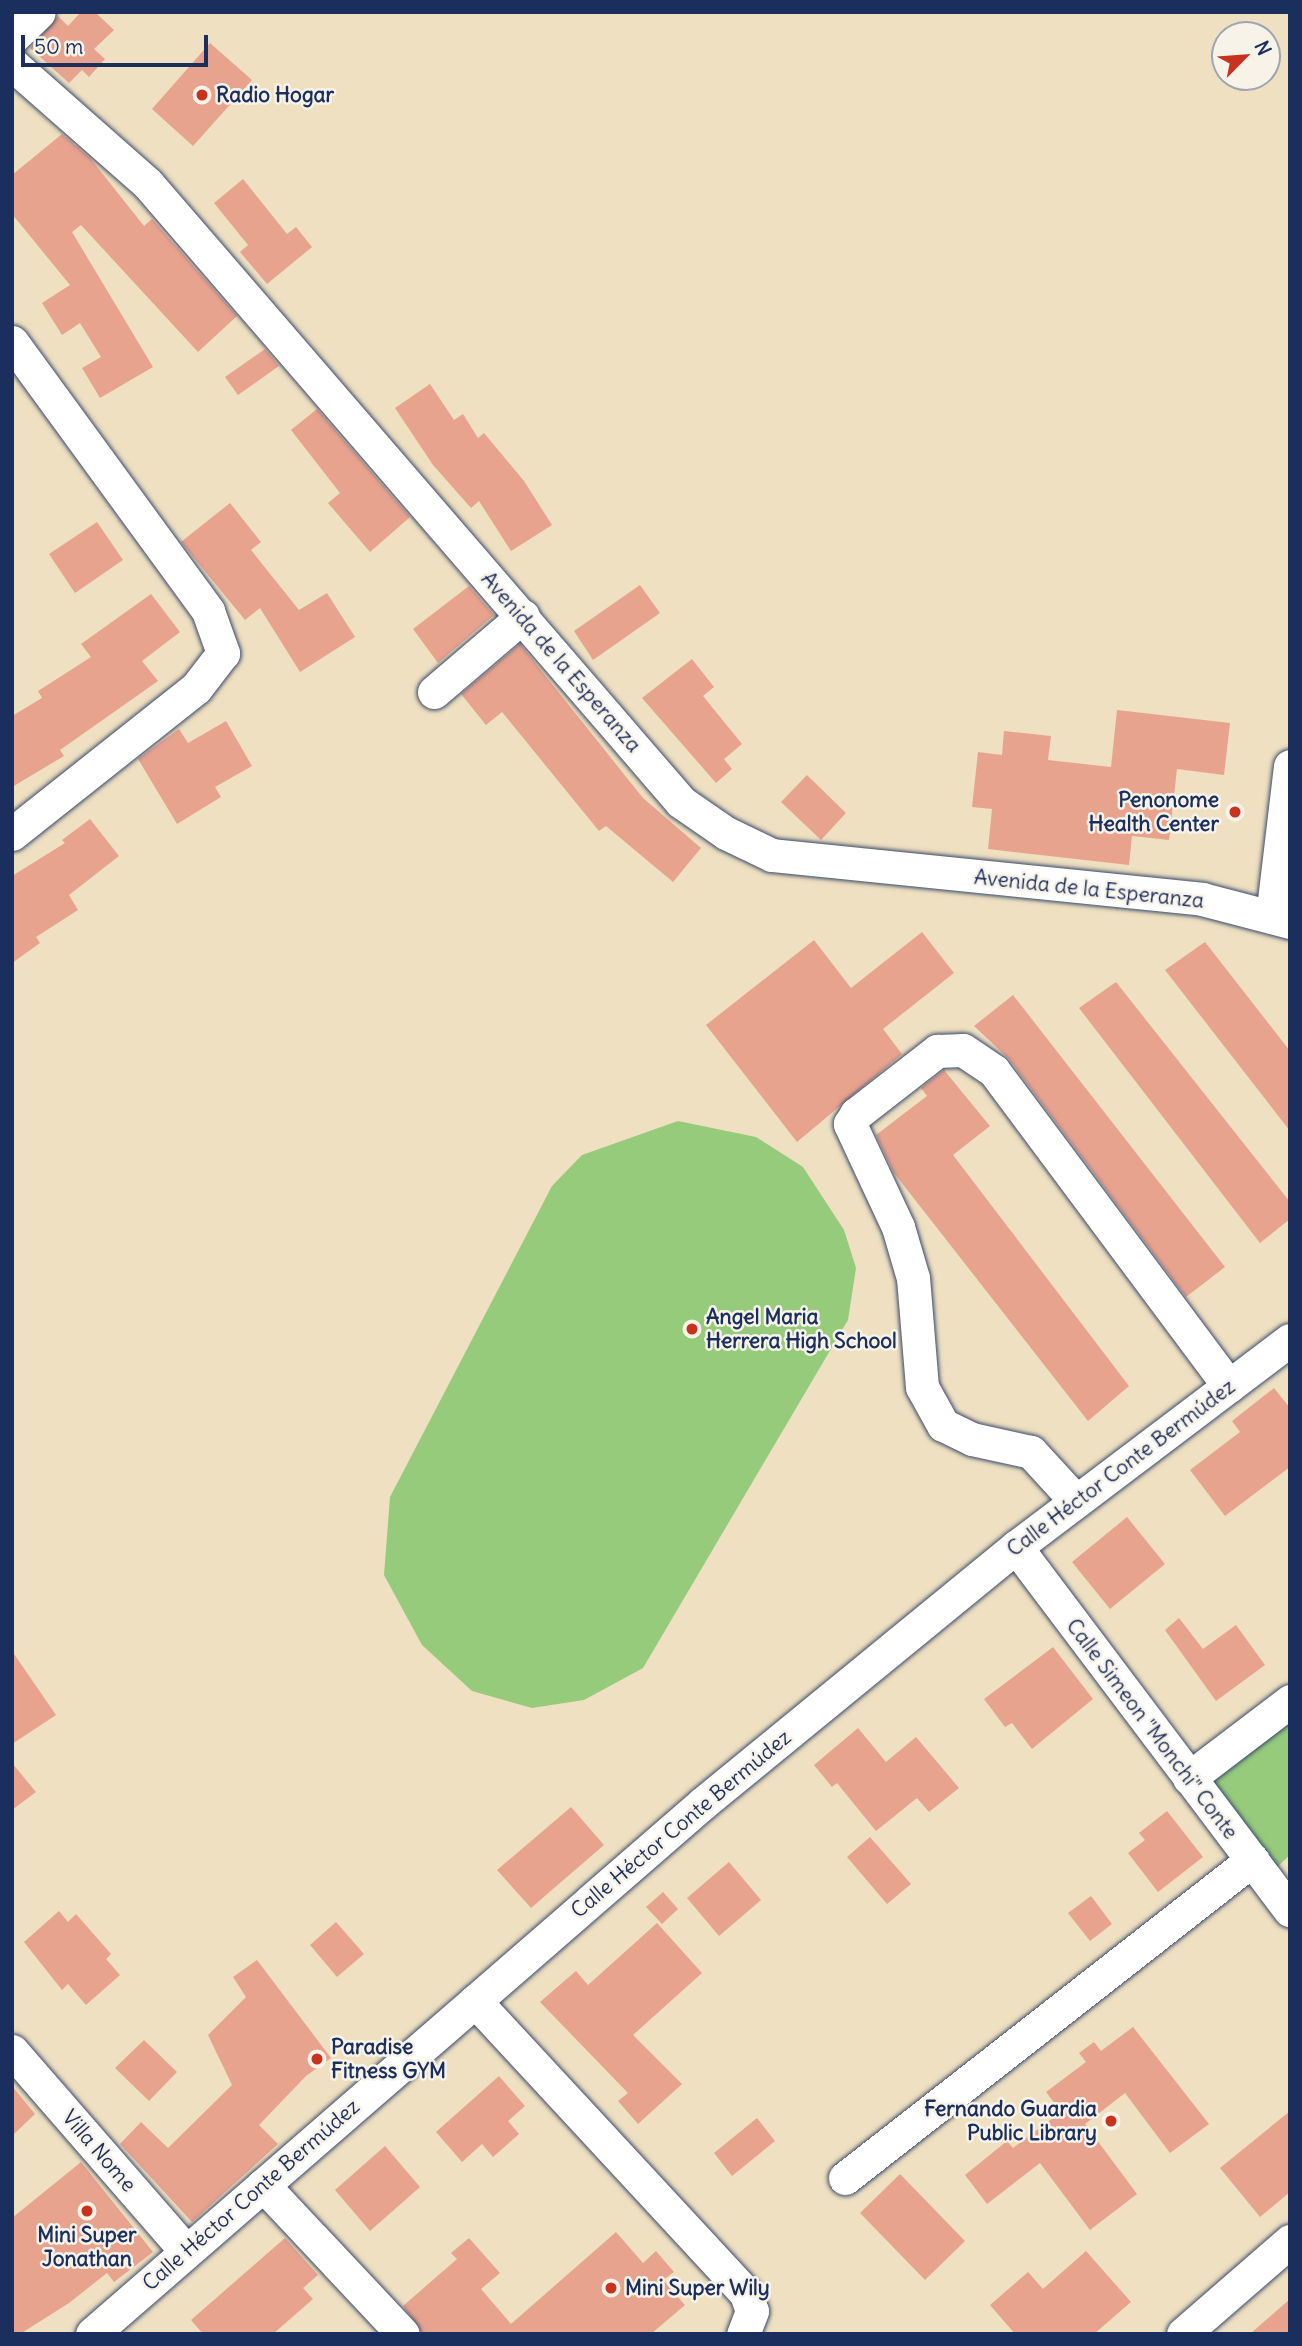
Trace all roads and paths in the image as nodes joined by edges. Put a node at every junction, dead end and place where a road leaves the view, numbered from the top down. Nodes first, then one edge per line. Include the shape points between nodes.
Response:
1 (39, 12) edge
2 (12, 38) edge
3 (12, 64) edge
4 (12, 342) edge
5 (523, 616) junction
6 (434, 692) dead end
7 (1290, 766) edge
8 (12, 834) edge
9 (1281, 919) edge
10 (1290, 1340) edge
11 (1229, 1386) junction
12 (1076, 1501) junction
13 (1016, 1547) junction
14 (1290, 1702) edge
15 (1189, 1778) junction
16 (1252, 1860) junction
17 (1284, 1890) edge
18 (475, 2001) junction
19 (12, 2051) edge
20 (845, 2178) dead end
21 (263, 2185) junction
22 (1290, 2241) edge
23 (186, 2250) junction
24 (92, 2334) edge
25 (403, 2334) edge
26 (743, 2334) edge
27 (1183, 2334) edge

1 - 2 street
3 - 5 street, Avenida de la Esperanza via 148,184
4 - 8 street via 208,611 223,653 197,688
5 - 6 street
5 - 9 street, Avenida de la Esperanza via 681,802 726,833 772,855 1202,899
7 - 9 street
10 - 11 street, Calle Héctor Conte Bermúdez
11 - 12 street, Calle Héctor Conte Bermúdez
11 - 12 street via 994,1071 963,1050 937,1051 856,1114 850,1124 898,1227 913,1278 922,1387 943,1425 972,1439 1031,1451
12 - 13 street, Calle Héctor Conte Bermúdez
13 - 15 street, Calle Simeon "Monchi" Conte
13 - 18 street, Calle Héctor Conte Bermúdez via 704,1802
14 - 15 street
15 - 16 street, Calle Simeon "Monchi" Conte
16 - 17 street, Calle Simeon "Monchi" Conte
16 - 20 street
18 - 21 street, Calle Héctor Conte Bermúdez
18 - 26 street via 746,2294 752,2311
19 - 23 street, Villa Nome
21 - 23 street, Calle Héctor Conte Bermúdez
21 - 25 street
22 - 27 street
23 - 24 street, Calle Héctor Conte Bermúdez

